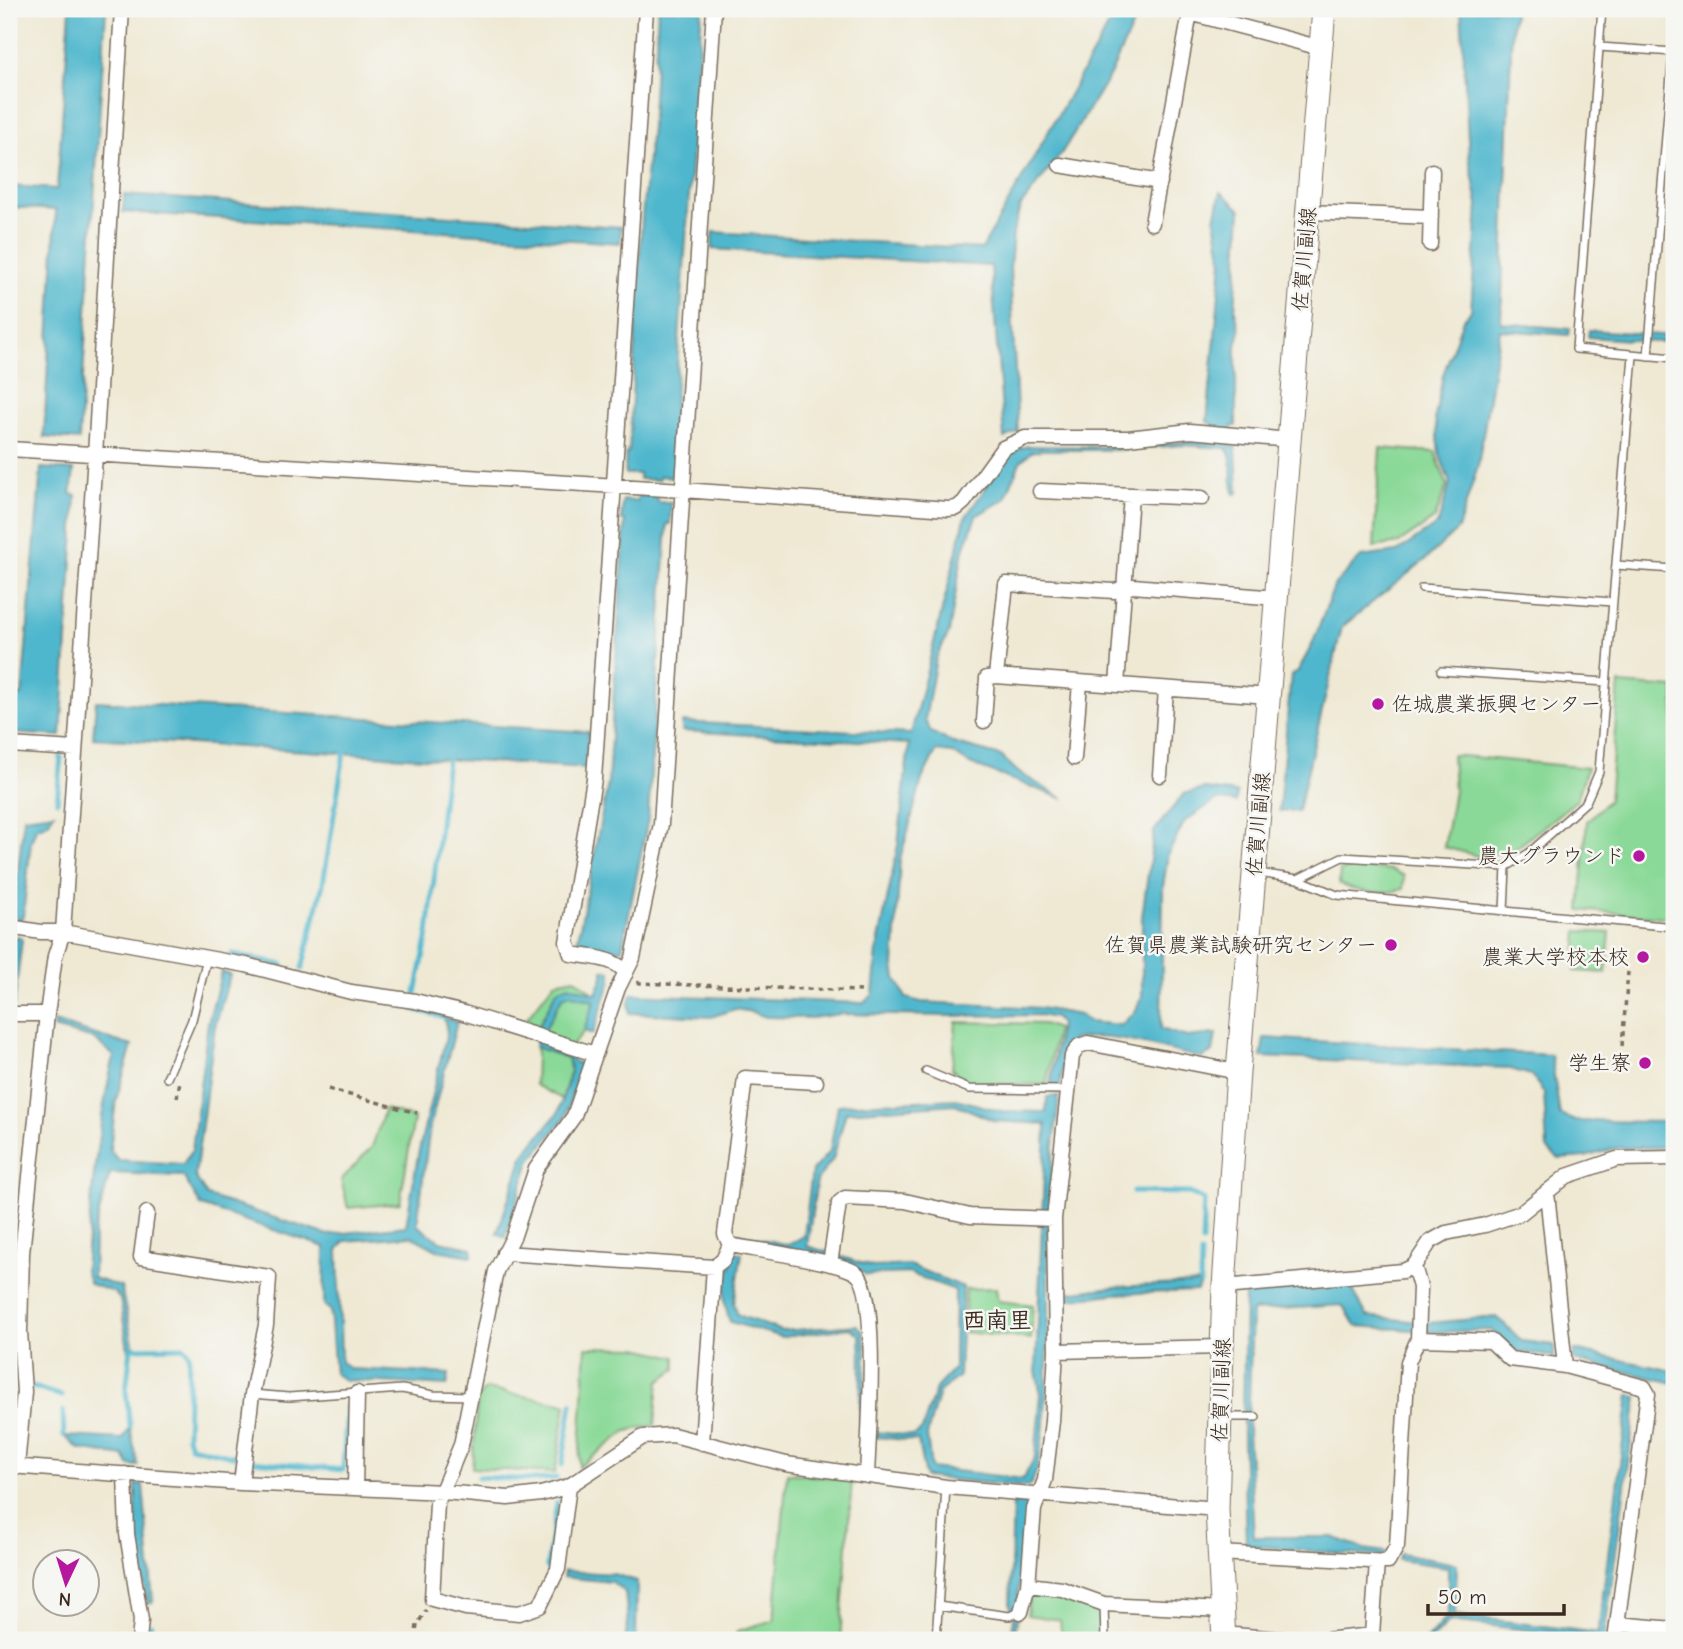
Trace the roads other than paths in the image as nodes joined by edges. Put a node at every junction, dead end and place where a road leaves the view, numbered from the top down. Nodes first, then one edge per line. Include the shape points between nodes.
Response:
1 (122, 9) edge
2 (646, 9) edge
3 (715, 9) edge
4 (1324, 9) edge
5 (1602, 9) edge
6 (1674, 38) edge
7 (1321, 47) junction
8 (1599, 47) junction
9 (1674, 52) edge
10 (1060, 165) dead end
11 (1432, 171) dead end
12 (1160, 182) junction
13 (1308, 212) junction
14 (1431, 217) junction
15 (1152, 223) dead end
16 (1430, 244) dead end
17 (1633, 355) junction
18 (1648, 356) junction
19 (1674, 358) edge
20 (1290, 440) junction
21 (9, 449) edge
22 (95, 455) junction
23 (615, 486) junction
24 (683, 490) junction
25 (1040, 491) dead end
26 (1131, 495) junction
27 (1202, 498) dead end
28 (1616, 565) junction
29 (1674, 569) edge
30 (1422, 588) dead end
31 (1124, 589) junction
32 (1277, 598) junction
33 (1613, 602) junction
34 (1441, 671) dead end
35 (996, 676) junction
36 (1606, 682) junction
37 (1080, 683) junction
38 (1117, 685) junction
39 (1166, 689) junction
40 (1269, 696) junction
41 (984, 721) dead end
42 (9, 745) edge
43 (75, 749) junction
44 (1074, 758) dead end
45 (1160, 775) dead end
46 (1506, 867) junction
47 (1254, 872) junction
48 (1298, 879) junction
49 (1504, 911) junction
50 (9, 926) edge
51 (1674, 927) edge
52 (63, 932) junction
53 (207, 958) junction
54 (626, 972) junction
55 (9, 1014) edge
56 (47, 1014) junction
57 (595, 1054) junction
58 (926, 1070) dead end
59 (1238, 1072) junction
60 (167, 1079) dead end
61 (816, 1083) dead end
62 (1068, 1090) junction
63 (1674, 1158) edge
64 (1547, 1193) junction
65 (147, 1213) dead end
66 (1054, 1219) junction
67 (730, 1245) junction
68 (504, 1253) junction
69 (831, 1259) junction
70 (1414, 1266) junction
71 (714, 1267) junction
72 (1224, 1287) junction
73 (14, 1332) edge
74 (1418, 1339) junction
75 (1222, 1347) junction
76 (1056, 1351) junction
77 (1565, 1366) junction
78 (356, 1393) junction
79 (252, 1394) junction
80 (470, 1396) junction
81 (1229, 1417) junction
82 (1256, 1417) dead end
83 (702, 1443) junction
84 (13, 1466) edge
85 (125, 1474) junction
86 (867, 1476) junction
87 (241, 1483) junction
88 (569, 1486) junction
89 (946, 1487) junction
90 (355, 1488) junction
91 (444, 1492) junction
92 (1040, 1495) junction
93 (1217, 1508) junction
94 (1219, 1553) junction
95 (1377, 1562) junction
96 (1028, 1585) junction
97 (1104, 1604) junction
98 (938, 1606) junction
99 (1222, 1610) junction
100 (1015, 1614) joint
101 (1617, 1624) junction
102 (1674, 1629) edge
103 (1223, 1637) edge
104 (139, 1640) edge
105 (936, 1640) edge
106 (1105, 1640) edge
107 (1292, 1640) edge
108 (1325, 1640) edge
109 (1615, 1640) edge

1 - 22 street
2 - 23 street
3 - 24 street
4 - 7 main road, 佐賀川副線
5 - 8 lane
6 - 9 lane
7 - 12 street via 1190,13
7 - 13 main road, 佐賀川副線
8 - 9 lane
8 - 17 lane via 1576,349
9 - 18 lane
10 - 12 street
11 - 14 street
12 - 15 street
13 - 14 street
13 - 20 main road, 佐賀川副線
14 - 16 street
17 - 18 lane
17 - 28 lane
18 - 19 lane
20 - 24 street via 1190,431 1128,438 1025,438 1003,448 964,502 948,509
20 - 32 main road, 佐賀川副線
21 - 22 street
22 - 23 street
22 - 43 street
23 - 24 street
23 - 54 street via 594,779 567,942 571,954 614,962
24 - 54 street via 661,824 633,958
25 - 26 street
26 - 27 street
26 - 31 street
28 - 29 lane
28 - 33 lane
30 - 33 lane
31 - 32 street via 1133,586
31 - 35 street via 1006,584
31 - 38 street
32 - 40 main road, 佐賀川副線
33 - 36 lane
34 - 36 lane
35 - 37 street
35 - 41 street via 987,678
36 - 46 lane via 1599,772 1586,802 1529,853
37 - 38 street
37 - 44 street
38 - 39 street
39 - 40 street
39 - 45 street
40 - 47 main road, 佐賀川副線
42 - 43 street
43 - 52 street
46 - 48 lane via 1342,857
46 - 49 lane
47 - 48 lane
47 - 59 main road, 佐賀川副線
48 - 49 lane via 1337,895
49 - 51 lane
50 - 52 street
52 - 53 street
52 - 56 street
53 - 57 street via 464,1013
53 - 60 lane via 192,1020
54 - 57 street
55 - 56 street
56 - 73 street
57 - 68 street via 574,1116 537,1169
58 - 62 lane via 969,1089
59 - 62 street via 1088,1043 1072,1056
59 - 72 main road, 佐賀川副線
61 - 67 street via 745,1078 725,1234
62 - 66 street
63 - 64 street via 1617,1159 1567,1176
64 - 70 street via 1521,1213 1430,1242
64 - 77 street
65 - 79 street via 141,1257 270,1277
66 - 69 street via 971,1216 905,1201 845,1198 839,1203
66 - 76 street
67 - 69 street
67 - 71 street
68 - 71 street
68 - 80 street via 496,1271
69 - 86 street via 856,1273 863,1283 871,1342
70 - 72 street via 1403,1271
70 - 74 street via 1420,1287
71 - 83 street
72 - 75 main road, 佐賀川副線
73 - 84 street via 24,1392
74 - 77 street via 1491,1341 1510,1359
74 - 95 street via 1408,1362 1397,1546 1388,1562
75 - 76 street
75 - 81 main road, 佐賀川副線
76 - 92 street via 1052,1421
77 - 101 street via 1644,1387 1648,1394
78 - 79 lane
78 - 80 lane via 402,1389
78 - 90 street
79 - 87 street
80 - 91 street
81 - 82 lane
81 - 93 main road, 佐賀川副線
83 - 86 street via 786,1464
83 - 88 street via 673,1435 643,1437
84 - 85 street
85 - 87 street
85 - 104 street via 127,1534 141,1620
86 - 89 street
87 - 90 street
88 - 91 street via 508,1498
88 - 91 street via 558,1569 540,1606 519,1612 466,1608 432,1599 438,1503
89 - 92 street
89 - 98 lane
90 - 91 street
92 - 93 street
92 - 96 street via 1034,1509
93 - 94 main road, 佐賀川副線
94 - 95 street
94 - 99 main road, 佐賀川副線
95 - 108 street via 1372,1635
96 - 97 street via 1062,1589
96 - 100 street
97 - 99 street
97 - 106 lane
98 - 100 lane
98 - 105 lane
99 - 103 main road, 佐賀川副線
101 - 102 street
101 - 109 street
103 - 107 street

